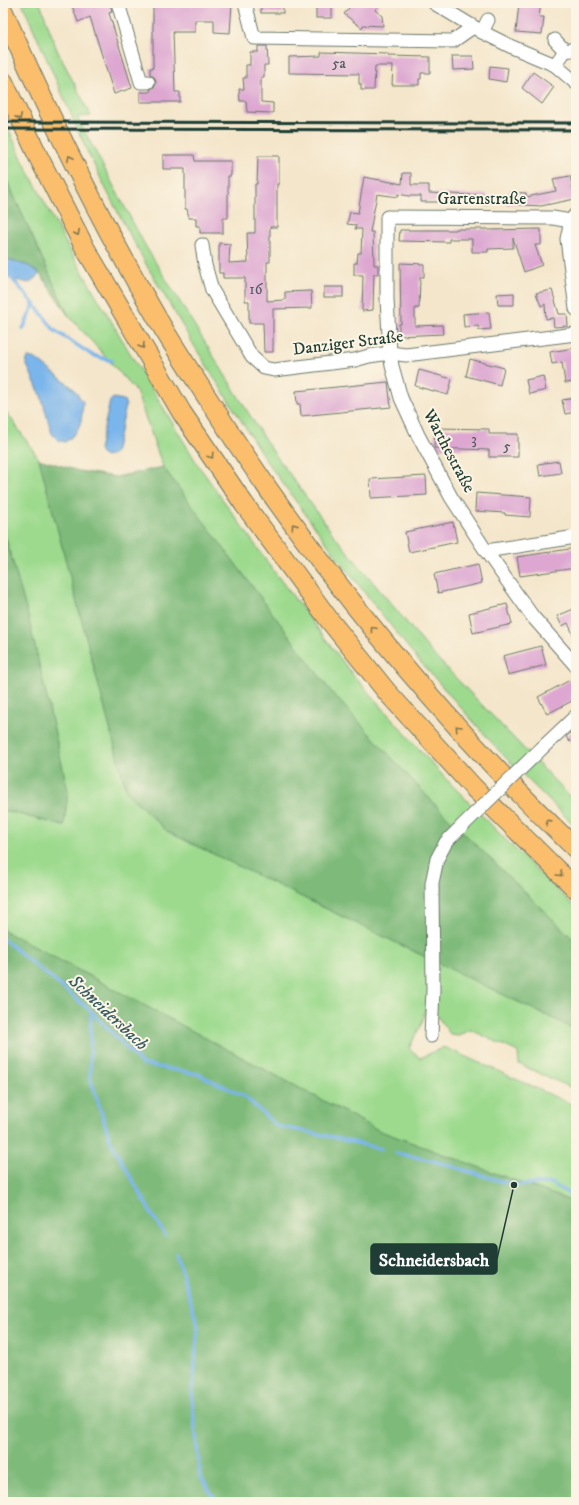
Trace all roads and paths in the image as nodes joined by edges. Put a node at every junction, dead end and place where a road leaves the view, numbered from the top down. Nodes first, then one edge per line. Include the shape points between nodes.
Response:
1 (118, 3) edge
2 (245, 3) edge
3 (434, 3) edge
4 (3, 11) edge
5 (488, 20) dead end
6 (478, 30) junction
7 (555, 40) dead end
8 (570, 50) edge
9 (555, 65) junction
10 (3, 81) edge
11 (148, 82) dead end
12 (576, 83) edge
13 (387, 217) joint
14 (574, 219) edge
15 (202, 245) dead end
16 (576, 309) edge
17 (576, 334) edge
18 (390, 353) junction
19 (576, 537) edge
20 (486, 551) junction
21 (576, 666) edge
22 (576, 716) edge
23 (576, 849) edge
24 (576, 889) edge
25 (430, 1036) dead end

1 - 11 street via 141,82
2 - 6 street via 254,38 453,41
3 - 6 street
23 -> 4 highway via 456,726 381,640 307,545 238,447 157,319 91,199
5 - 6 street
6 - 9 street
7 - 8 street
8 - 9 street
9 - 12 street
10 -> 24 highway via 85,248 182,413 244,504 330,621 387,692 473,787
13 - 14 street, Gartenstraße
13 - 18 street, Warthestraße
14 - 16 street via 567,239
15 - 18 street, Danziger Straße via 212,290 252,357 264,368 274,370
17 - 18 street, Danziger Straße via 406,355
18 - 20 street, Warthestraße via 401,398 418,434 451,497
19 - 20 street
20 - 21 street, Warthestraße via 533,617
22 - 25 street, bridge via 446,842 437,859 432,883 433,990

